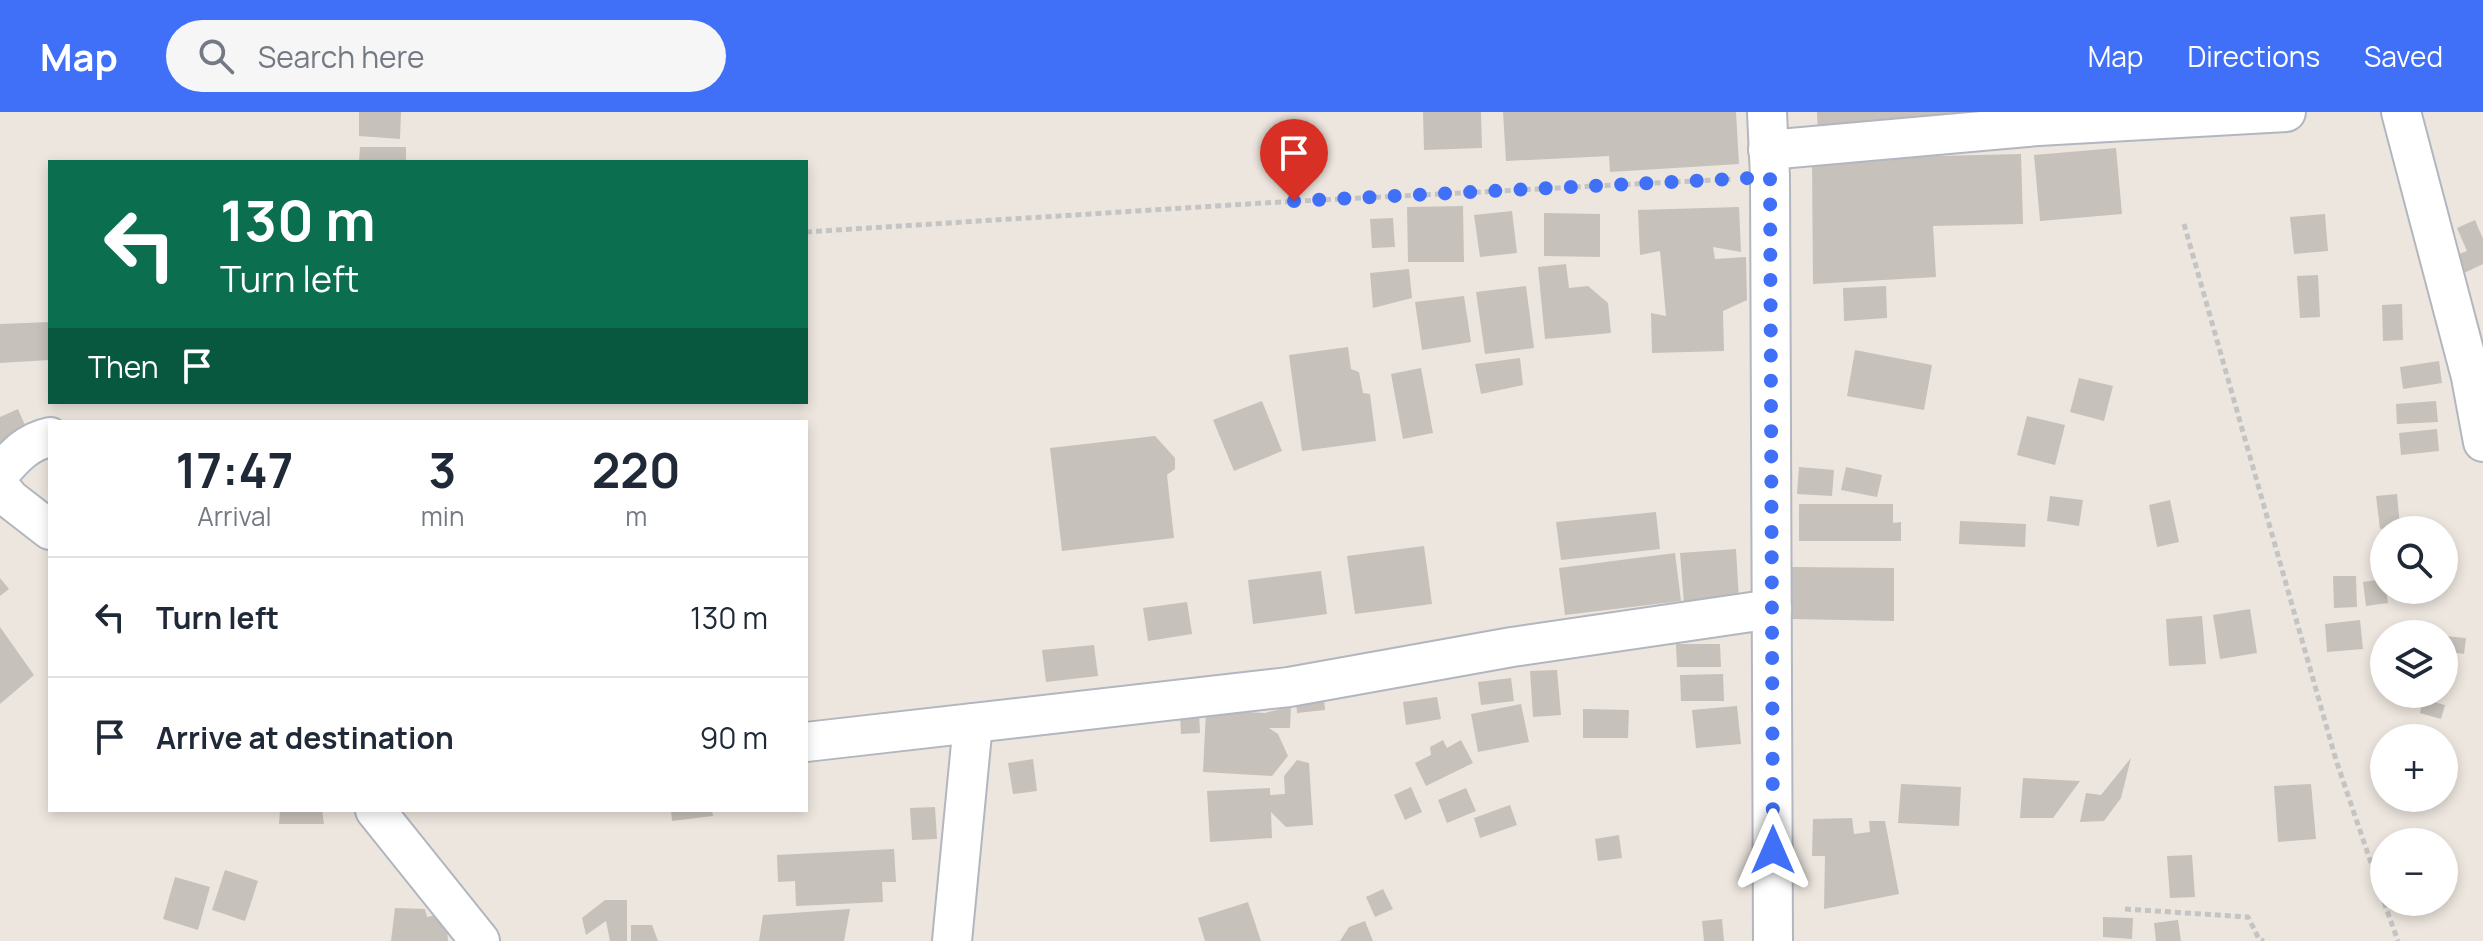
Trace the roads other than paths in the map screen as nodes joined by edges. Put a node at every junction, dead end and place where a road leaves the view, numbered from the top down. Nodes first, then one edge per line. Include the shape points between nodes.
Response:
1 (1767, 112) edge
2 (2286, 112) edge
3 (2401, 112) edge
4 (1769, 163) junction
5 (48, 437) edge
6 (2483, 442) edge
7 (3, 492) edge
8 (48, 528) edge
9 (1772, 609) junction
10 (973, 723) junction
11 (808, 742) edge
12 (377, 812) edge
13 (480, 941) edge
14 (952, 941) edge
15 (1773, 941) edge

1 - 4 street
2 - 4 street via 2038,126
3 - 6 street via 2471,377
4 - 9 street
5 - 7 street via 20,451
7 - 8 street
9 - 10 street via 1289,687
9 - 15 street
10 - 11 street
10 - 14 street
12 - 13 street

